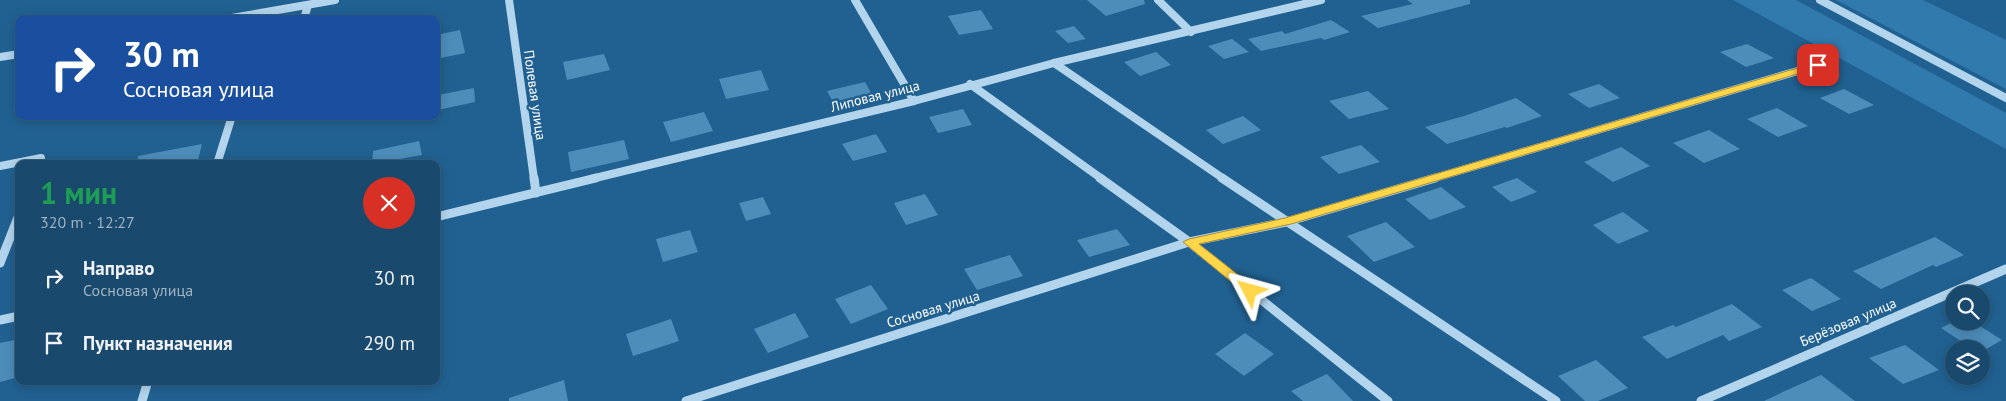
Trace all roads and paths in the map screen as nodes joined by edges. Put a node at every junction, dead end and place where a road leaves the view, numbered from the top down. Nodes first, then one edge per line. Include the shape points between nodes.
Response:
1 (335, 0) edge
2 (509, 0) edge
3 (855, 0) edge
4 (1158, 0) edge
5 (1321, 0) edge
6 (1820, 0) edge
7 (308, 5) junction
8 (249, 15) edge
9 (305, 15) edge
10 (1191, 32) junction
11 (15, 55) edge
12 (0, 57) edge
13 (1054, 63) junction
14 (1818, 65) dead end
15 (970, 84) junction
16 (2006, 98) edge
17 (914, 101) junction
18 (231, 120) edge
19 (31, 160) edge
20 (40, 160) edge
21 (218, 160) edge
22 (15, 163) edge
23 (0, 166) edge
24 (536, 193) junction
25 (440, 216) edge
26 (1286, 222) junction
27 (15, 225) edge
28 (1189, 242) junction
29 (0, 263) edge
30 (2006, 269) edge
31 (15, 317) edge
32 (0, 320) edge
33 (147, 385) edge
34 (142, 401) edge
35 (686, 401) edge
36 (1388, 401) edge
37 (1556, 401) edge
38 (1701, 401) edge

1 - 7 street
2 - 24 street, Полевая улица
3 - 17 street
4 - 10 street
5 - 10 street, Липовая улица
6 - 16 street
7 - 8 street
7 - 9 street
10 - 13 street, Липовая улица
11 - 12 street
13 - 15 street, Липовая улица
13 - 26 street
14 - 26 street, Сосновая улица
15 - 17 street, Липовая улица
15 - 28 street
17 - 24 street, Липовая улица
18 - 21 street
19 - 20 street
22 - 23 street
24 - 25 street, Липовая улица
26 - 28 street, Сосновая улица
26 - 37 street
27 - 29 street
28 - 35 street, Сосновая улица
28 - 36 street
30 - 38 street, Берёзовая улица
31 - 32 street
33 - 34 street

